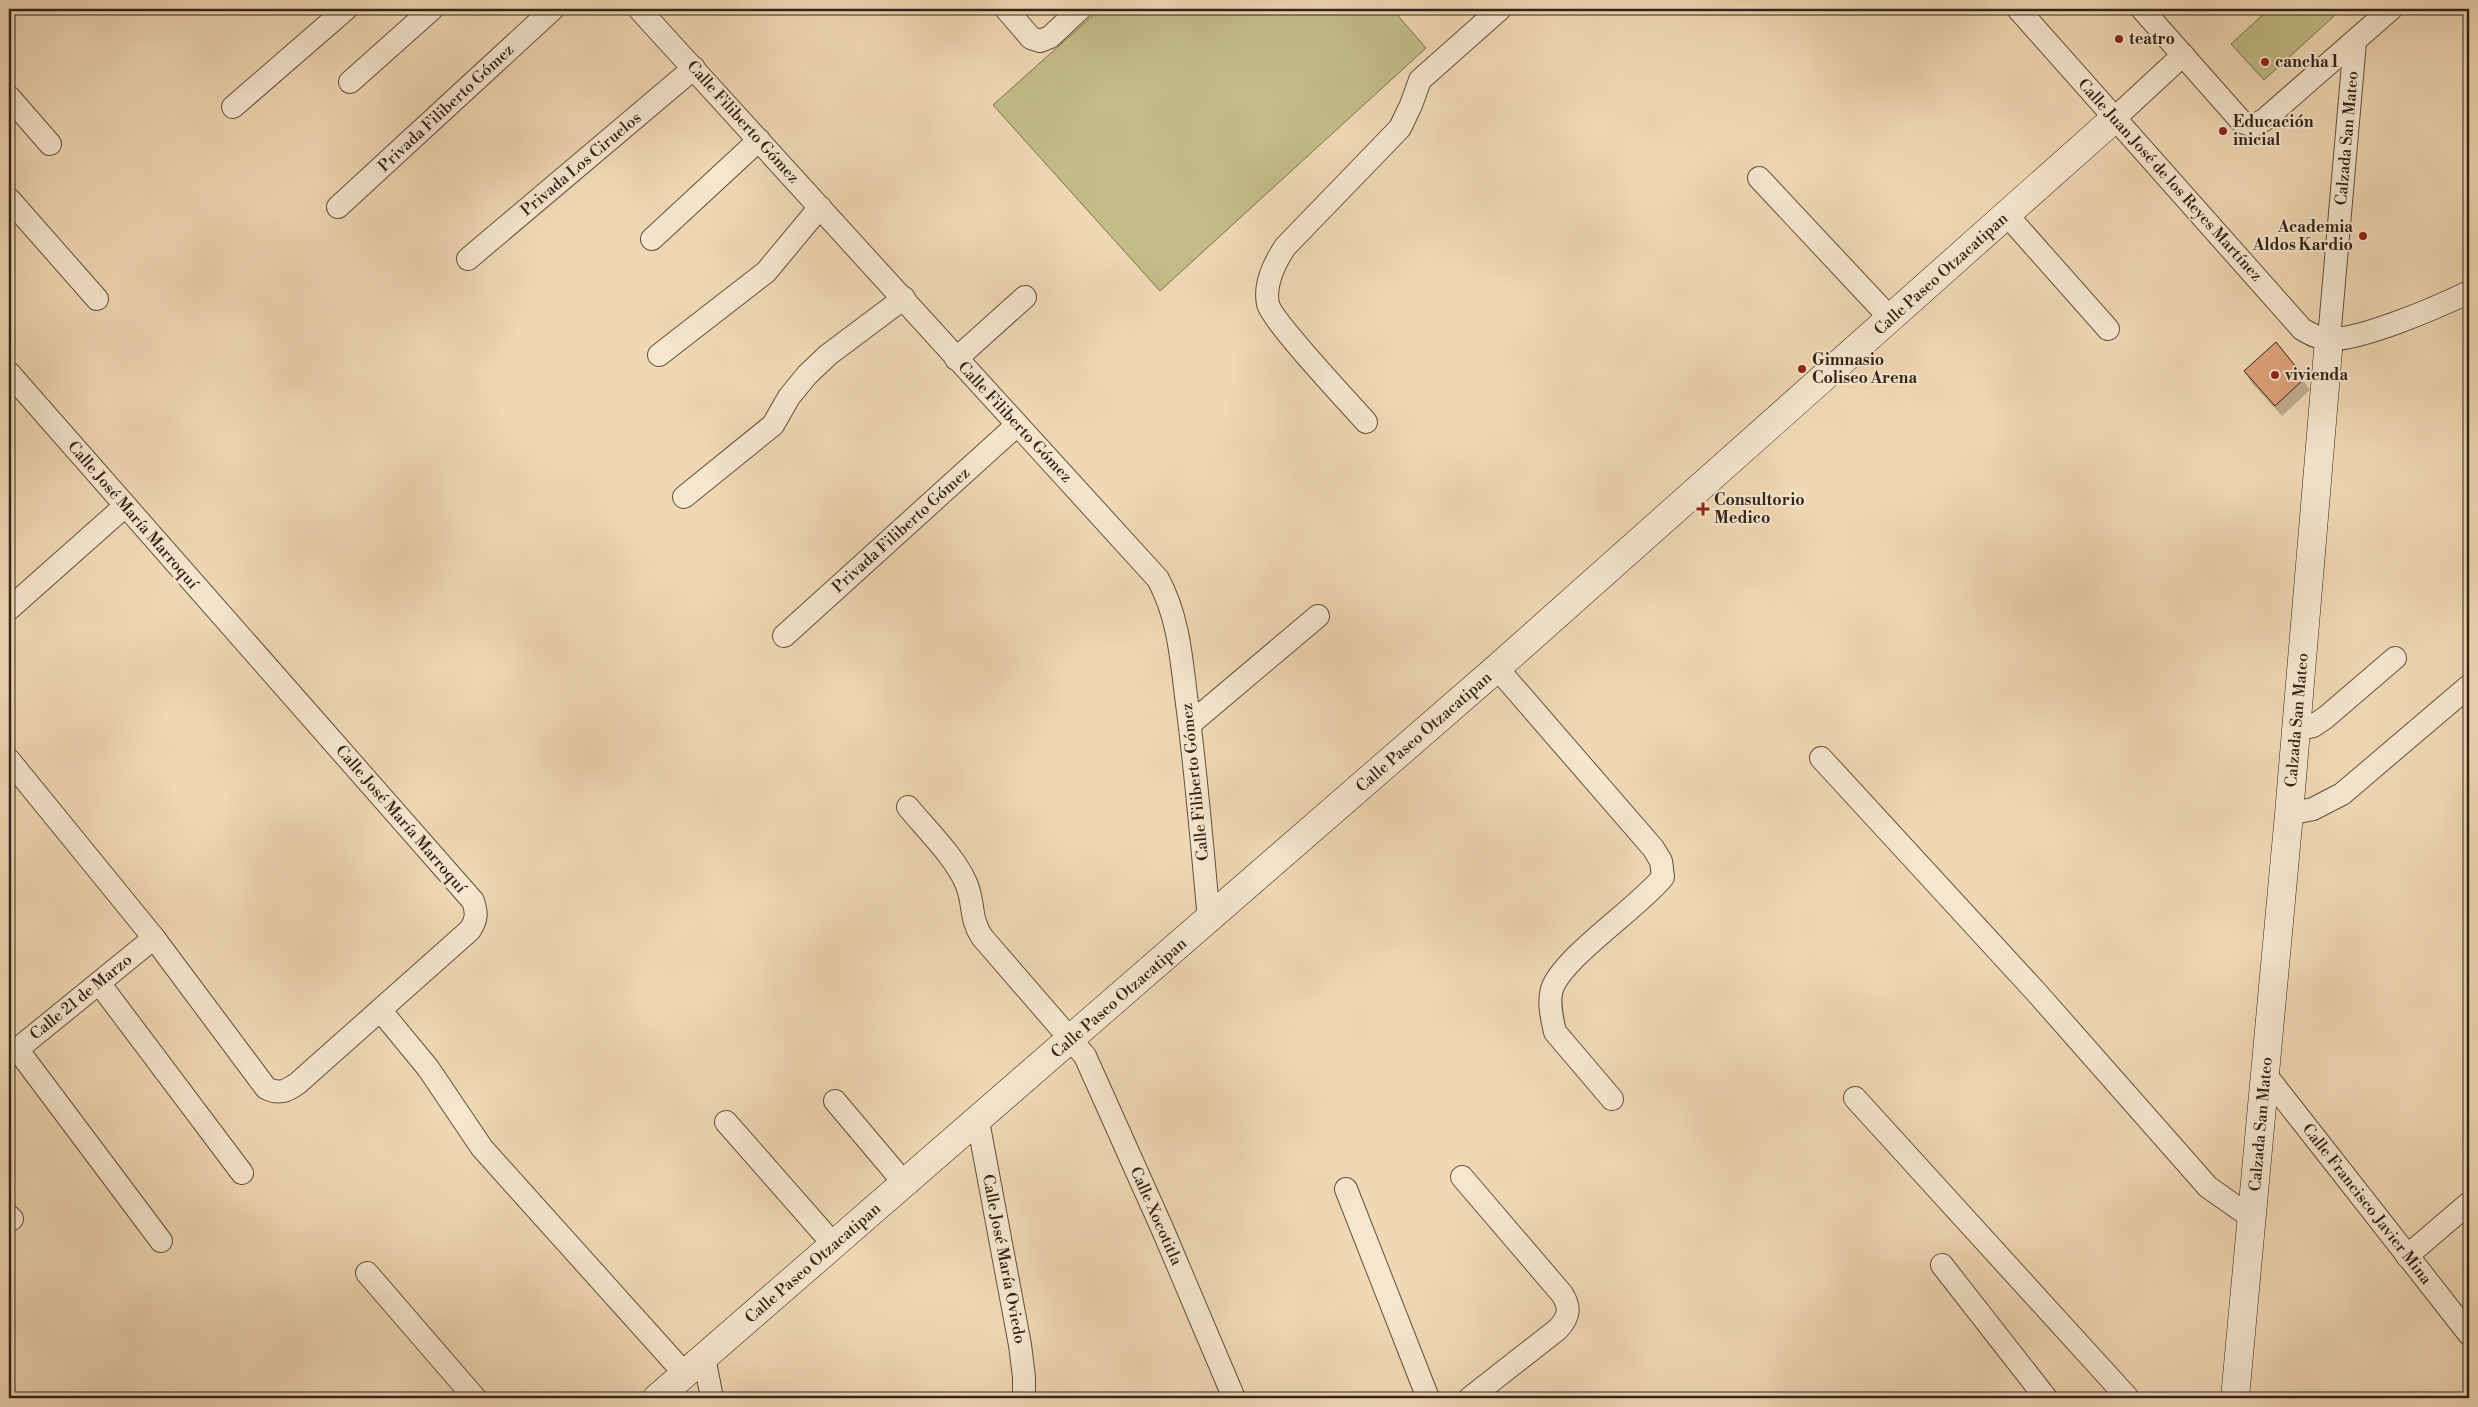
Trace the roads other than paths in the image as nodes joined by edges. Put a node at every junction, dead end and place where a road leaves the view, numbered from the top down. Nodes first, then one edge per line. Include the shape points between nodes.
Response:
1 (346, 9) edge
2 (432, 9) edge
3 (554, 9) edge
4 (639, 9) edge
5 (1006, 9) edge
6 (1080, 9) edge
7 (1500, 9) edge
8 (2018, 9) edge
9 (2142, 9) edge
10 (2391, 9) edge
11 (2355, 42) junction
12 (2183, 55) junction
13 (694, 68) junction
14 (350, 82) dead end
15 (9, 97) edge
16 (233, 107) dead end
17 (2116, 118) junction
18 (759, 140) junction
19 (50, 144) dead end
20 (1759, 178) dead end
21 (9, 199) edge
22 (338, 207) dead end
23 (820, 207) junction
24 (2007, 215) junction
25 (652, 239) dead end
26 (468, 259) dead end
27 (2469, 292) edge
28 (1025, 297) dead end
29 (904, 298) junction
30 (97, 299) dead end
31 (1891, 319) junction
32 (2108, 329) dead end
33 (2329, 339) junction
34 (659, 355) dead end
35 (956, 358) junction
36 (9, 373) edge
37 (1366, 422) dead end
38 (1017, 424) junction
39 (684, 497) dead end
40 (125, 506) junction
41 (9, 609) edge
42 (1318, 616) dead end
43 (784, 636) dead end
44 (2395, 658) dead end
45 (1497, 668) junction
46 (2469, 686) edge
47 (1190, 724) junction
48 (2296, 730) junction
49 (1822, 758) dead end
50 (9, 760) edge
51 (908, 807) dead end
52 (2289, 814) junction
53 (1210, 920) junction
54 (154, 938) junction
55 (99, 984) junction
56 (381, 1011) junction
57 (1071, 1039) junction
58 (13, 1052) edge
59 (2265, 1074) junction
60 (1855, 1098) dead end
61 (1612, 1099) dead end
62 (835, 1102) dead end
63 (978, 1121) junction
64 (726, 1122) dead end
65 (242, 1173) dead end
66 (1462, 1177) dead end
67 (906, 1184) junction
68 (1346, 1189) dead end
69 (2469, 1203) edge
70 (2252, 1218) junction
71 (161, 1241) dead end
72 (834, 1245) junction
73 (2407, 1256) junction
74 (1942, 1265) dead end
75 (366, 1273) dead end
76 (2469, 1334) edge
77 (695, 1365) junction
78 (2121, 1396) edge
79 (475, 1398) edge
80 (657, 1398) edge
81 (712, 1398) edge
82 (1024, 1398) edge
83 (1234, 1398) edge
84 (1428, 1398) edge
85 (1470, 1398) edge
86 (2046, 1398) edge
87 (2235, 1398) edge

1 - 16 street
2 - 14 street
3 - 22 street, Privada Filiberto Gómez
4 - 13 street, Calle Filiberto Gómez
5 - 6 street via 1031,38 1040,41 1050,37
7 - 37 street via 1420,80 1400,128 1285,247 1274,264 1269,280 1268,306
8 - 17 street, Calle Juan José de los Reyes Martínez
9 - 12 street
10 - 11 street
11 - 12 street via 2253,126 2242,122
11 - 33 street, Calzada San Mateo
12 - 17 street, Calle Paseo Otzacatipan
13 - 18 street, Calle Filiberto Gómez
13 - 26 street, Privada Los Ciruelos
15 - 19 street
17 - 24 main road, Calle Paseo Otzacatipan
17 - 33 street, Calle Juan José de los Reyes Martínez via 2302,329 2314,337
18 - 23 street, Calle Filiberto Gómez
18 - 25 street
20 - 31 street
21 - 30 street
23 - 29 street, Calle Filiberto Gómez
23 - 34 street via 766,272
24 - 31 main road, Calle Paseo Otzacatipan
24 - 32 street
27 - 33 street via 2400,321
28 - 35 street
29 - 35 street, Calle Filiberto Gómez
29 - 39 street via 828,355 807,374 773,425
31 - 45 main road, Calle Paseo Otzacatipan
33 - 48 main road, Calzada San Mateo
35 - 38 street, Calle Filiberto Gómez
36 - 40 street, Calle José María Marroquí
38 - 43 street, Privada Filiberto Gómez
38 - 47 street, Calle Filiberto Gómez via 1158,579 1176,622
40 - 41 street
40 - 56 street, Calle José María Marroquí via 474,901 477,912 470,930
42 - 47 street
44 - 48 street via 2325,718 2313,726
45 - 53 main road, Calle Paseo Otzacatipan
45 - 61 street via 1653,848 1660,862 1663,877 1650,893 1569,965 1551,992 1555,1032
46 - 52 street via 2342,794 2313,809
47 - 53 street, Calle Filiberto Gómez
48 - 52 main road, Calzada San Mateo
49 - 70 street via 2037,993 2208,1187
50 - 54 street
51 - 57 street, Calle Xocotitla via 960,872 971,899 974,925 982,937
52 - 59 main road, Calzada San Mateo
53 - 57 main road, Calle Paseo Otzacatipan
54 - 55 street, Calle 21 de Marzo
54 - 56 street, Calle José María Marroquí via 266,1088 273,1092 280,1093 298,1083
55 - 58 street, Calle 21 de Marzo
55 - 65 street
56 - 77 street via 428,1068 482,1148
57 - 63 main road, Calle Paseo Otzacatipan
57 - 83 street, Calle Xocotitla via 1085,1056 1096,1078
58 - 71 street
59 - 70 main road, Calzada San Mateo
59 - 73 street, Calle Francisco Javier Mina
60 - 78 street
62 - 67 street
63 - 67 main road, Calle Paseo Otzacatipan
63 - 82 street, Calle José María Oviedo via 1020,1344
64 - 72 street
66 - 85 street via 1562,1294 1569,1311 1567,1320 1558,1329
67 - 72 main road, Calle Paseo Otzacatipan
68 - 84 street
69 - 73 street
70 - 87 main road, Calzada San Mateo
72 - 77 main road, Calle Paseo Otzacatipan
73 - 76 street, Calle Francisco Javier Mina
74 - 86 street
75 - 79 street
77 - 80 main road, Calle Paseo Otzacatipan
77 - 81 street

